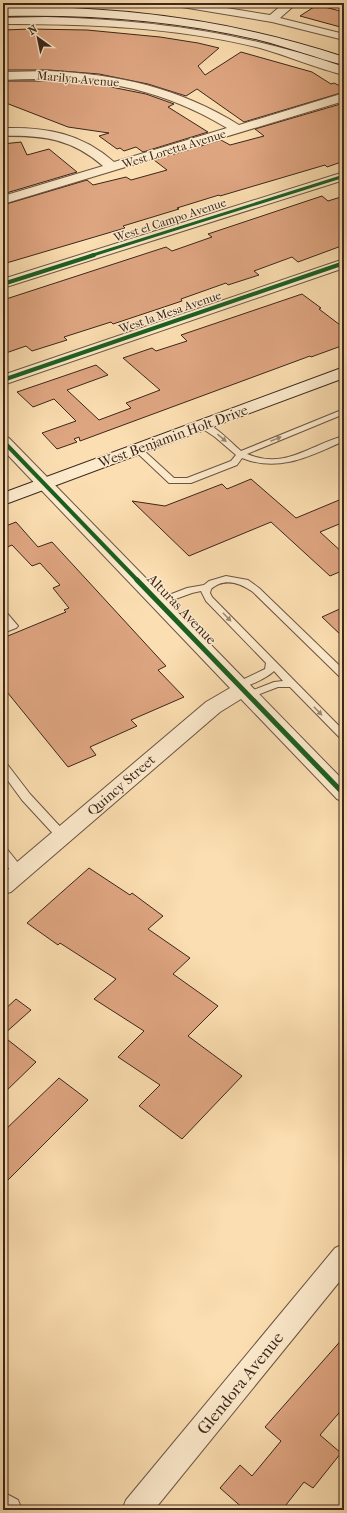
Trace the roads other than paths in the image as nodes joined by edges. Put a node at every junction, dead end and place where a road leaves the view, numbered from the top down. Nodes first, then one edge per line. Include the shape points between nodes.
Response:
1 (176, 3) edge
2 (291, 3) edge
3 (3, 4) edge
4 (3, 12) edge
5 (272, 19) junction
6 (3, 21) edge
7 (344, 38) edge
8 (344, 49) edge
9 (344, 61) edge
10 (344, 70) edge
11 (3, 76) edge
12 (344, 97) edge
13 (238, 130) junction
14 (3, 132) edge
15 (112, 168) junction
16 (344, 176) edge
17 (3, 200) edge
18 (344, 263) edge
19 (3, 284) edge
20 (344, 372) edge
21 (3, 380) edge
22 (344, 411) edge
23 (203, 425) junction
24 (344, 438) edge
25 (3, 441) edge
26 (137, 449) junction
27 (240, 454) junction
28 (44, 484) junction
29 (3, 499) edge
30 (207, 587) junction
31 (159, 602) junction
32 (3, 614) edge
33 (3, 630) edge
34 (271, 662) junction
35 (344, 676) edge
36 (292, 684) junction
37 (244, 690) junction
38 (344, 738) edge
39 (3, 767) edge
40 (344, 794) edge
41 (62, 836) junction
42 (3, 852) edge
43 (19, 872) junction
44 (3, 886) edge
45 (344, 1256) edge
46 (3, 1506) edge
47 (8, 1510) edge
48 (136, 1510) edge

1 - 5 street
2 - 5 street
3 - 8 main road via 72,4 163,11 232,21
4 - 9 main road via 110,14 213,26 271,38
5 - 7 street
6 - 10 street via 80,21 173,29 266,46
11 - 13 street, Marilyn Avenue via 80,77 136,86 183,100
12 - 13 street, West Loretta Avenue
13 - 15 street, West Loretta Avenue
14 - 15 street via 50,134 76,142 87,147
15 - 17 street, West Loretta Avenue
16 - 19 street, West el Campo Avenue
18 - 21 street, West la Mesa Avenue
20 - 23 main road, West Benjamin Holt Drive
27 -> 22 lane
23 - 26 main road, West Benjamin Holt Drive
23 -> 27 lane
24 - 27 lane via 277,462 254,460
25 - 28 street, Alturas Avenue
26 - 27 lane via 172,481 188,481 234,464
26 - 28 main road, West Benjamin Holt Drive
28 - 29 main road, West Benjamin Holt Drive
28 - 31 street, Alturas Avenue
30 - 31 lane via 190,590
30 -> 34 lane via 205,590 209,599
30 - 35 lane via 226,579 250,584
31 - 37 street, Alturas Avenue
32 - 33 lane via 12,626
34 - 36 lane
34 - 37 lane via 270,670
36 - 37 lane
36 -> 38 lane
37 - 40 street, Alturas Avenue
37 - 41 street, Quincy Street via 213,707
39 - 41 lane via 26,797
41 - 43 street, Quincy Street
42 - 43 lane
43 - 44 street, Quincy Street
45 - 48 street, Glendora Avenue
46 - 47 street

